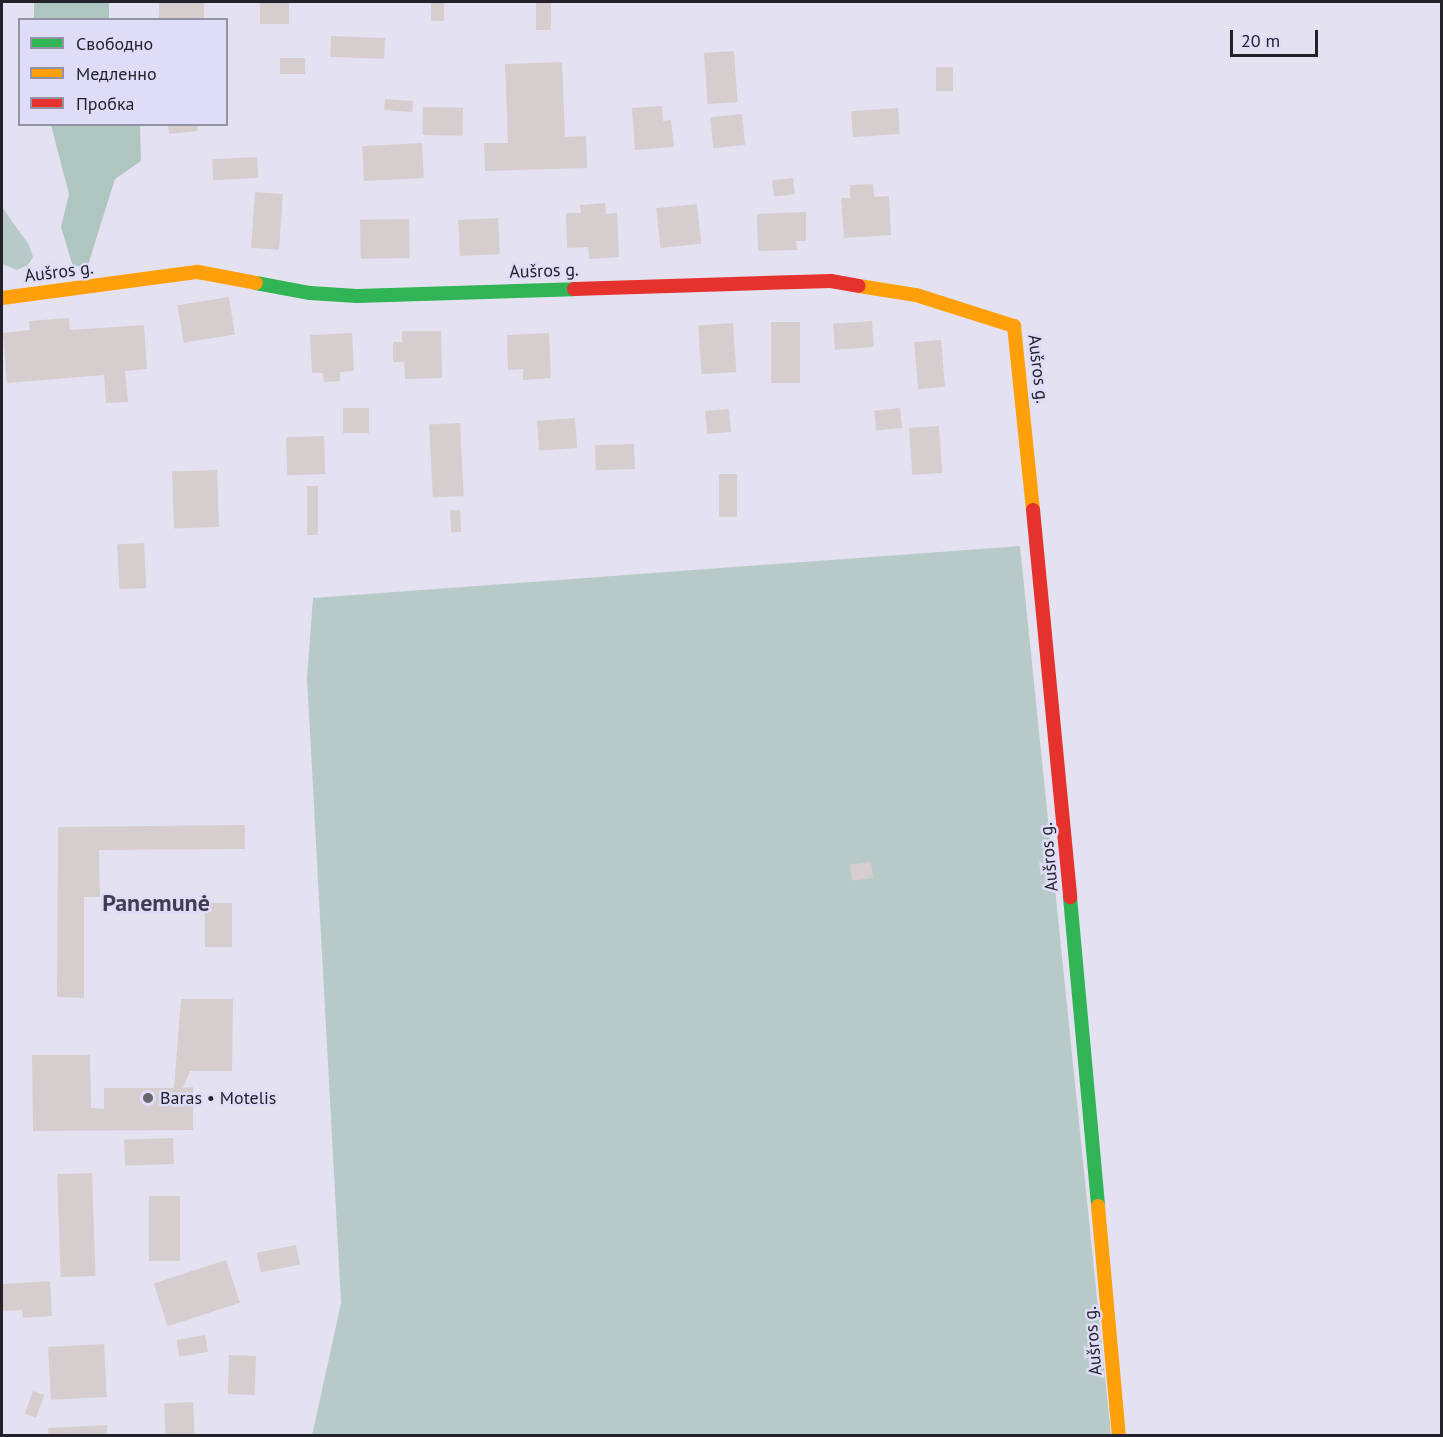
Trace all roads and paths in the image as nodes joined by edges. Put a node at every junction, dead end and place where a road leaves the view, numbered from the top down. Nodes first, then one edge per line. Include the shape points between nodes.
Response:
1 (2, 297) edge
2 (1119, 1436) edge

1 - 2 street, Aušros g. via 198,272 310,293 357,296 831,281 916,295 1014,326 1053,706

